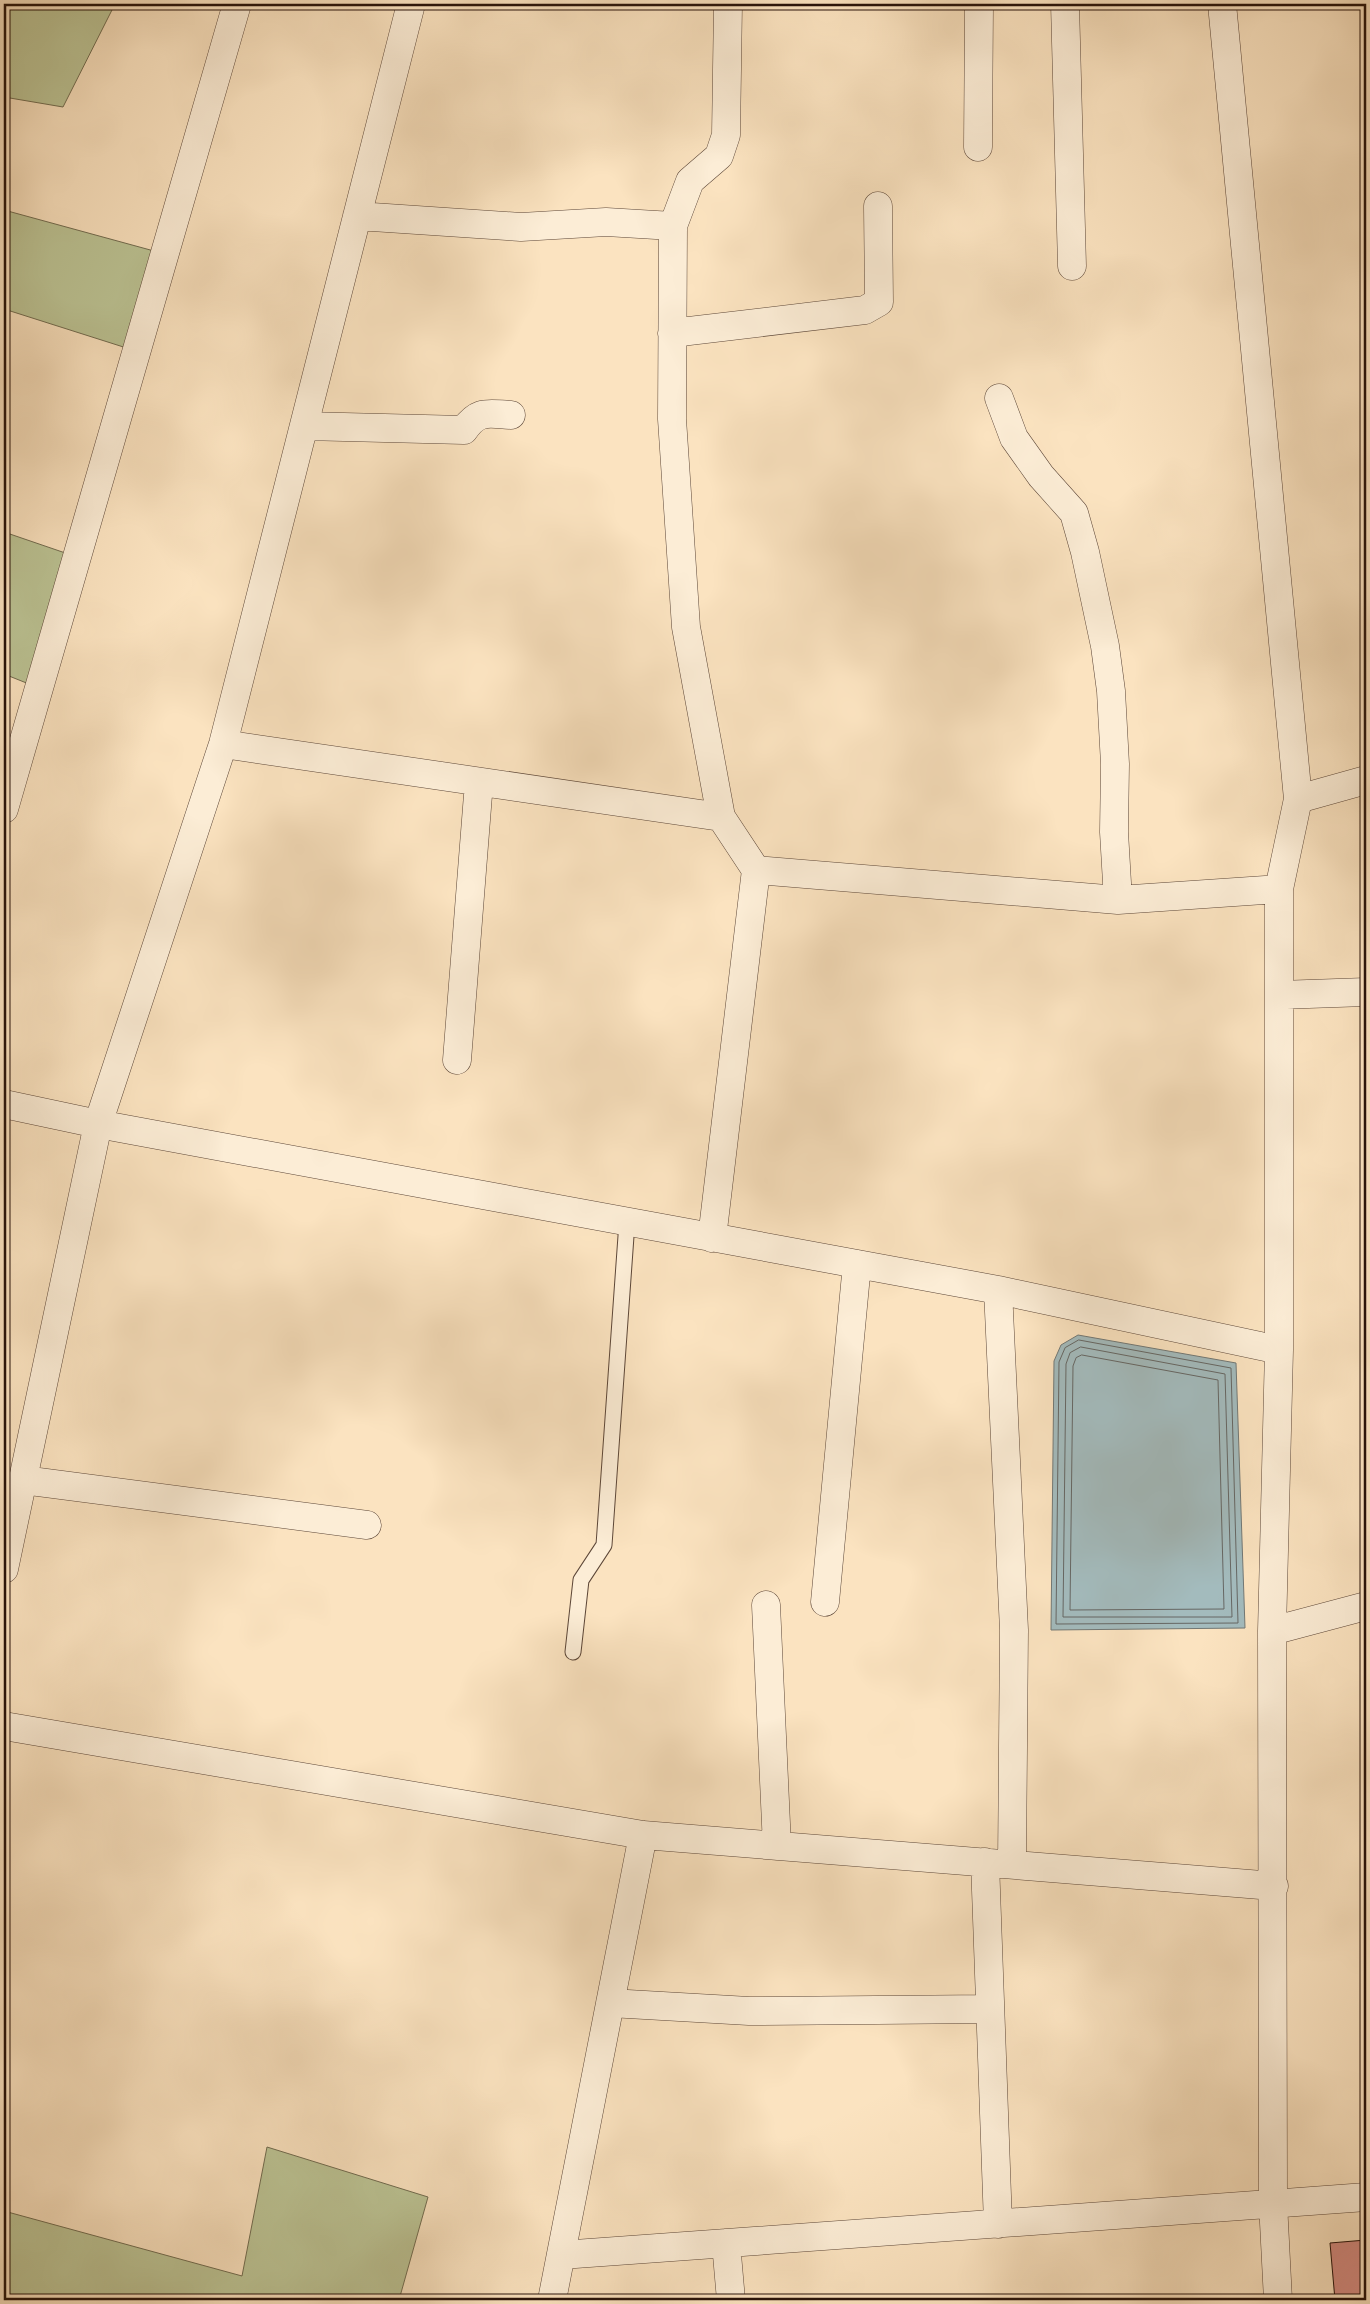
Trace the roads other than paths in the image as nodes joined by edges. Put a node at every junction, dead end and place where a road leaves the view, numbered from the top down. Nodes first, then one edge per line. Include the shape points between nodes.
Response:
1 (237, 4) edge
2 (411, 4) edge
3 (728, 4) edge
4 (979, 4) edge
5 (1065, 4) edge
6 (1222, 4) edge
7 (978, 147) dead end
8 (878, 206) dead end
9 (357, 216) junction
10 (673, 226) junction
11 (1072, 266) dead end
12 (672, 333) junction
13 (999, 398) dead end
14 (511, 414) dead end
15 (304, 426) junction
16 (223, 744) junction
17 (1366, 780) edge
18 (479, 782) junction
19 (1298, 799) junction
20 (4, 809) edge
21 (721, 818) junction
22 (756, 870) junction
23 (1279, 889) junction
24 (1118, 900) junction
25 (1366, 992) edge
26 (1279, 995) junction
27 (456, 1060) dead end
28 (4, 1104) edge
29 (98, 1124) junction
30 (627, 1222) junction
31 (712, 1238) junction
32 (857, 1264) junction
33 (998, 1290) junction
34 (1279, 1350) junction
35 (23, 1480) junction
36 (367, 1525) dead end
37 (4, 1569) edge
38 (825, 1602) dead end
39 (766, 1605) dead end
40 (1366, 1606) edge
41 (1272, 1631) junction
42 (573, 1652) dead end
43 (4, 1726) edge
44 (643, 1835) junction
45 (777, 1846) junction
46 (985, 1862) junction
47 (1012, 1864) junction
48 (1274, 1886) junction
49 (610, 2003) junction
50 (990, 2009) junction
51 (1366, 2197) edge
52 (1273, 2203) junction
53 (998, 2224) junction
54 (726, 2243) junction
55 (561, 2255) junction
56 (552, 2300) edge
57 (731, 2300) edge
58 (1278, 2300) edge

1 - 20 street
2 - 9 street
3 - 10 street via 726,135 719,156 690,181
4 - 7 street
5 - 11 street
6 - 19 street
8 - 12 street via 879,302 865,310
9 - 10 street via 521,227 606,222
9 - 15 street
10 - 12 street
12 - 21 street via 672,419 686,627
13 - 24 street via 1014,438 1041,476 1074,513 1083,545 1105,646 1110,691
14 - 15 street via 480,414 464,430
15 - 16 street
16 - 18 street
16 - 29 street
17 - 19 street
18 - 21 street
18 - 27 street
19 - 23 street
21 - 22 street
22 - 24 street
22 - 31 street
23 - 24 street
23 - 26 street
25 - 26 street
26 - 34 street
28 - 29 street
29 - 30 street
29 - 35 street
30 - 31 street
30 - 42 lane via 604,1545 581,1580
31 - 32 street
32 - 33 street
32 - 38 street
33 - 34 street
33 - 47 street via 1014,1630
34 - 41 street
35 - 36 street
35 - 37 street
39 - 45 street
40 - 41 street
41 - 48 street
43 - 44 street
44 - 45 street
44 - 49 street
45 - 46 street
46 - 47 street
46 - 50 street
47 - 48 street
48 - 52 street
49 - 50 street via 749,2011
49 - 55 street
50 - 53 street
51 - 52 street
52 - 53 street
52 - 58 street
53 - 54 street
54 - 55 street
54 - 57 street
55 - 56 street

